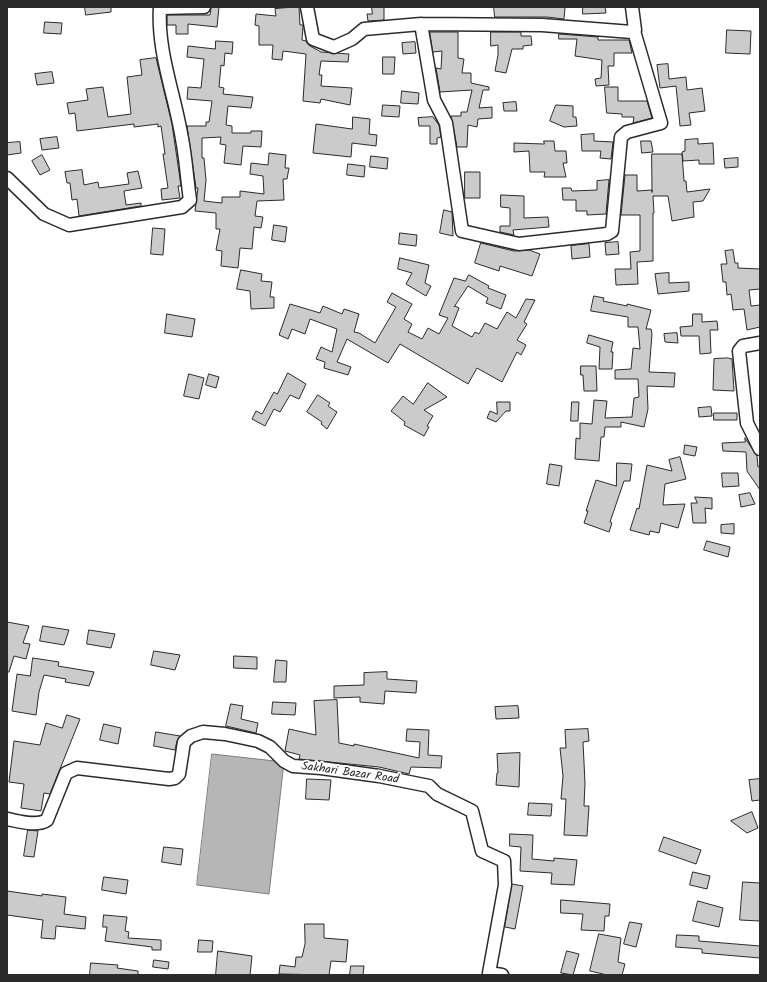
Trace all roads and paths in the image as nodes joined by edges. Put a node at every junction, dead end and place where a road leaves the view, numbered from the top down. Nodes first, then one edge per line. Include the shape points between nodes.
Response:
1 (204, 7) edge
2 (307, 7) edge
3 (632, 7) edge
4 (160, 8) edge
5 (421, 24) junction
6 (634, 31) junction
7 (7, 178) edge
8 (760, 343) edge
9 (760, 449) edge
10 (7, 819) edge
11 (489, 974) edge
12 (502, 975) edge

1 - 4 street
2 - 5 street via 313,39 334,47 352,39 364,29
3 - 6 street
4 - 7 street via 163,51 183,146 190,200 186,205 69,225 44,214
5 - 6 street via 542,25
5 - 6 street via 434,100 446,123 462,231 519,244 607,234 612,230 621,137 626,132 661,124
8 - 9 street via 743,346 740,351 748,423
10 - 11 street, Sakhari Bazar Road via 29,822 46,820 66,773 77,768 175,778 179,774 184,742 191,736 203,732 258,741 270,747 293,766 379,776 429,786 437,794 472,810 482,851 504,861 505,885
11 - 12 street, Sakhari Bazar Road

